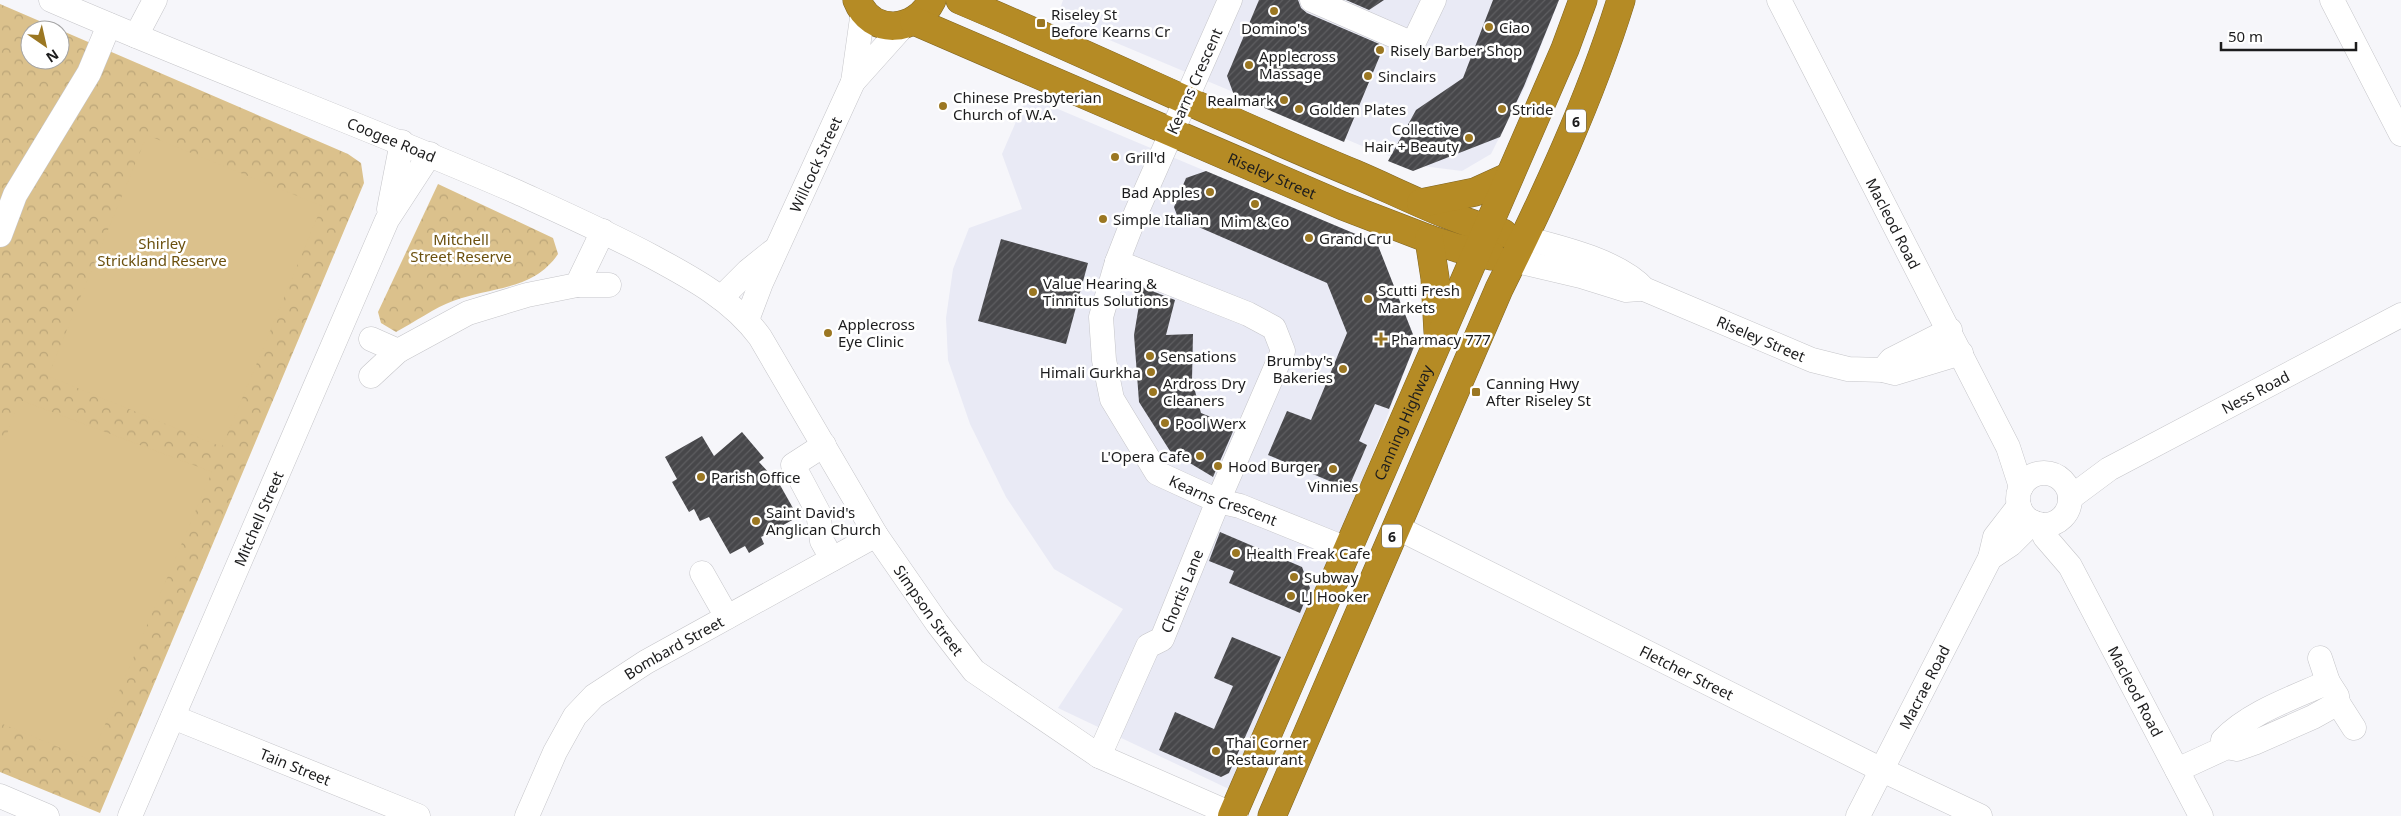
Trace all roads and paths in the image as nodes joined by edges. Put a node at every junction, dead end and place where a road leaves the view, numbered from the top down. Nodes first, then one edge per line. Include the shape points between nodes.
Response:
1 (52, 0) edge
2 (155, 0) edge
3 (932, 0) edge
4 (960, 0) edge
5 (1230, 0) edge
6 (1312, 0) edge
7 (1434, 0) edge
8 (1583, 0) edge
9 (1621, 0) edge
10 (1779, 0) edge
11 (2332, 0) edge
12 (860, 6) edge
13 (909, 23) junction
14 (108, 25) junction
15 (136, 36) junction
16 (853, 82) junction
17 (1187, 100) junction
18 (1173, 131) junction
19 (2401, 134) edge
20 (402, 142) junction
21 (430, 154) junction
22 (1508, 177) junction
23 (1421, 203) junction
24 (386, 220) junction
25 (603, 231) junction
26 (0, 235) edge
27 (1429, 239) junction
28 (1481, 240) junction
29 (777, 247) junction
30 (1518, 249) junction
31 (1117, 262) junction
32 (577, 285) junction
33 (609, 285) dead end
34 (721, 298) junction
35 (2401, 315) edge
36 (747, 320) junction
37 (1950, 330) junction
38 (371, 339) dead end
39 (1438, 339) junction
40 (398, 351) junction
41 (1961, 353) junction
42 (1883, 370) junction
43 (371, 376) dead end
44 (824, 445) junction
45 (2008, 447) junction
46 (2059, 490) junction
47 (1218, 501) junction
48 (2028, 510) junction
49 (1396, 527) junction
50 (876, 535) junction
51 (1347, 549) junction
52 (832, 559) junction
53 (2070, 566) junction
54 (702, 573) dead end
55 (727, 617) junction
56 (2320, 658) dead end
57 (2328, 682) junction
58 (2338, 703) junction
59 (173, 717) junction
60 (2354, 728) dead end
61 (2227, 747) junction
62 (1099, 756) junction
63 (1882, 770) junction
64 (2177, 770) junction
65 (0, 796) edge
66 (47, 816) edge
67 (130, 816) edge
68 (418, 816) edge
69 (528, 816) edge
70 (1234, 816) edge
71 (1272, 816) edge
72 (1858, 816) edge
73 (1980, 816) edge
74 (2201, 816) edge

1 - 14 street, Coogee Road
2 - 15 street
3 - 13 highway via 927,10
4 - 17 highway, Riseley Street
5 - 17 street, Kearns Crescent
6 - 7 street via 1413,44
8 - 22 highway, Canning Highway / 6 via 1565,49
9 - 30 highway, 6 via 1590,89
10 - 37 street, Macleod Road
11 - 19 street
12 - 13 highway, Riseley Street via 874,21 887,26
12 - 16 street, Willcock Street
13 - 16 street, Willcock Street
13 - 18 highway, Riseley Street
14 - 15 street, Coogee Road
14 - 26 street via 89,73 15,195
15 - 20 street, Coogee Road
16 - 29 street, Willcock Street
17 - 18 street, Kearns Crescent
17 - 23 highway, Riseley Street
18 - 27 highway, Riseley Street via 1343,206
18 - 31 street, Kearns Crescent
20 - 21 street, Coogee Road
20 - 24 street, Mitchell Street
21 - 24 street, Mitchell Street
21 - 25 street, Coogee Road
22 - 23 highway via 1475,192
22 - 28 highway, Canning Highway / 6
23 - 28 highway, Riseley Street via 1463,222
24 - 59 street, Mitchell Street
25 - 32 street
25 - 34 street, Coogee Road
27 - 28 highway, Riseley Street
27 - 39 highway via 1436,278
28 - 30 highway, Riseley Street
28 - 39 highway, Canning Highway / 6
29 - 34 street, Willcock Street
29 - 36 street, Willcock Street
30 - 42 street, Riseley Street via 1563,271 1626,290 1644,288 1812,360 1848,369
30 - 49 highway, 6
31 - 47 street, Kearns Crescent via 1102,317 1104,360 1112,399 1157,473
31 - 47 street, Chortis Lane via 1248,314 1274,328 1283,352
32 - 33 street
32 - 40 street via 527,295 468,313
34 - 36 street, Simpson Street
35 - 46 street, Ness Road via 2109,469
36 - 44 street, Simpson Street
37 - 41 street, Macleod Road
37 - 42 street via 1891,360
38 - 40 street
39 - 51 highway, Canning Highway / 6
40 - 43 street
41 - 42 street, Riseley Street via 1895,373
41 - 45 street, Macleod Road
44 - 50 street, Simpson Street
44 - 52 street via 793,465 818,512 822,542
45 - 46 street, Macleod Road
45 - 48 street, Macleod Road
46 - 48 street via 2055,522
46 - 48 street, Macrae Road via 2030,478
46 - 53 street, Macleod Road
47 - 51 street, Kearns Crescent via 1240,506
47 - 62 street, Chortis Lane via 1162,639 1148,646
48 - 53 street, Macleod Road via 2045,537
48 - 63 street, Macrae Road via 2011,544 1990,558
49 - 63 street, Fletcher Street
49 - 71 highway, 6
50 - 52 street, Bombard Street
50 - 62 street, Simpson Street via 974,671
51 - 70 highway, Canning Highway / 6
52 - 55 street, Bombard Street
53 - 64 street, Macleod Road
54 - 55 street
55 - 69 street, Bombard Street via 646,662 594,696 575,716 555,752
56 - 57 street
57 - 58 street
57 - 61 street via 2263,712 2230,733 2223,740
58 - 60 street
58 - 61 street via 2254,743 2237,749
59 - 67 street, Mitchell Street
59 - 68 street, Tain Street
61 - 64 street
62 - 70 street, Simpson Street
63 - 72 street, Macrae Road
63 - 73 street, Fletcher Street
64 - 74 street, Macleod Road
65 - 66 street

